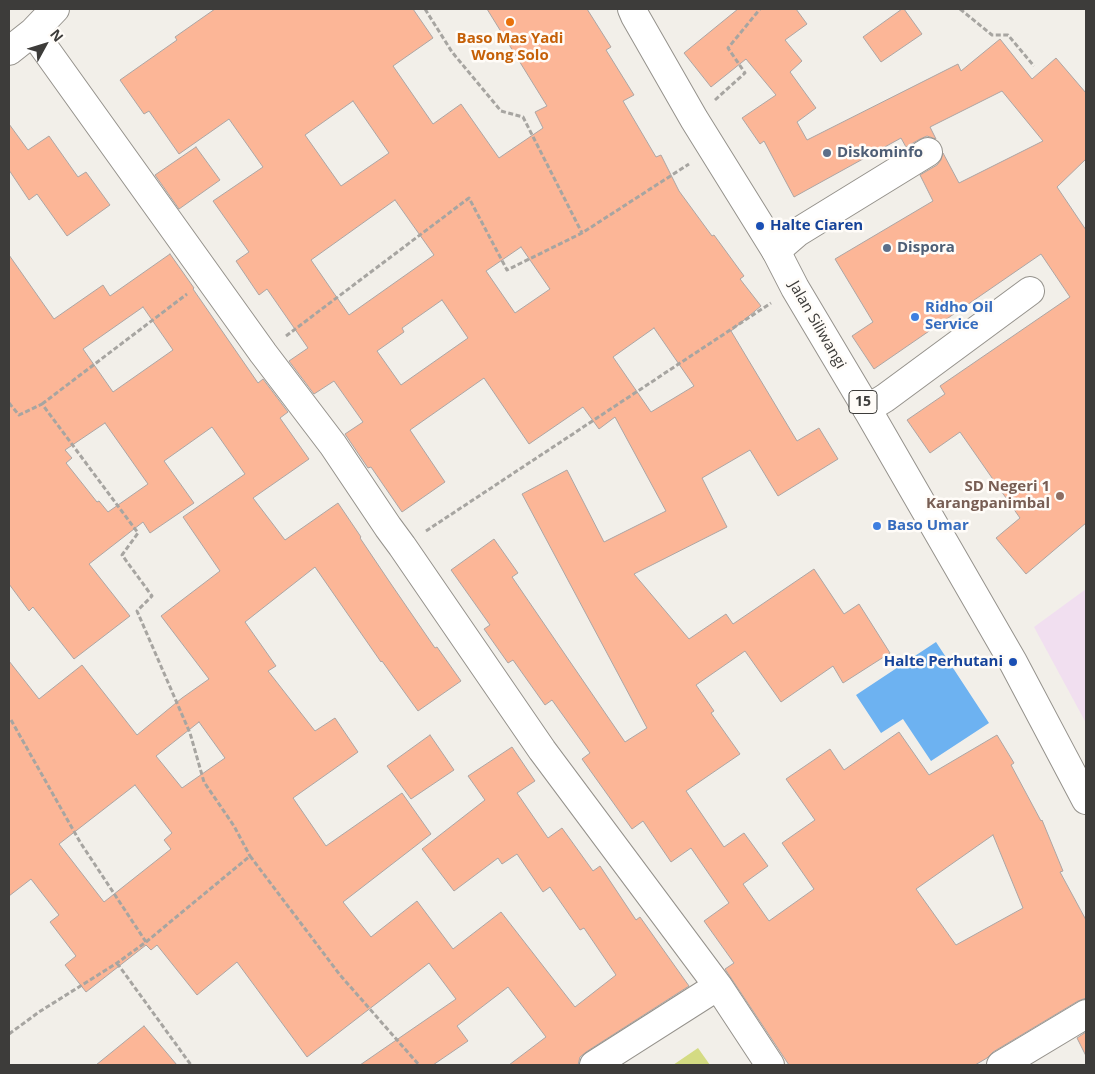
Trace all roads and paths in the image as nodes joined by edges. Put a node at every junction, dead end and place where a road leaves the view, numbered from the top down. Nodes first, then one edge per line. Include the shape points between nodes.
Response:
1 (55, 9) edge
2 (425, 9) edge
3 (632, 9) edge
4 (760, 9) edge
5 (960, 9) edge
6 (33, 32) junction
7 (9, 51) edge
8 (1034, 66) dead end
9 (694, 119) junction
10 (713, 148) junction
11 (928, 152) dead end
12 (582, 233) junction
13 (776, 251) junction
14 (210, 277) junction
15 (795, 288) junction
16 (1030, 290) dead end
17 (263, 353) junction
18 (9, 403) edge
19 (42, 404) junction
20 (867, 409) junction
21 (402, 546) junction
22 (11, 720) dead end
23 (1086, 800) edge
24 (250, 856) junction
25 (146, 942) junction
26 (116, 963) junction
27 (718, 986) junction
28 (1086, 1014) edge
29 (9, 1034) edge
30 (191, 1065) edge
31 (419, 1065) edge
32 (594, 1065) edge
33 (770, 1065) edge
34 (1001, 1065) edge

1 - 6 main road
2 - 12 path via 452,52 501,111 523,116
3 - 9 main road, Jalan Siliwangi / 15
4 - 9 path via 728,48 745,73
5 - 8 path via 992,35 1008,35
6 - 7 main road
6 - 14 main road
9 - 10 main road, Jalan Siliwangi / 15
10 - 12 path
10 - 13 main road, Jalan Siliwangi / 15
11 - 13 main road via 798,232
12 - 17 path via 507,270 469,198
13 - 15 main road, Jalan Siliwangi / 15
14 - 17 main road
14 - 19 path
15 - 20 main road, Jalan Siliwangi / 15
15 - 21 path
16 - 20 main road
17 - 21 main road via 334,445
18 - 19 path via 19,415
19 - 24 path via 138,533 122,555 152,596 137,611 190,733 204,782
20 - 23 main road, Jalan Siliwangi / 15 via 1013,662
21 - 27 main road via 542,750
22 - 25 path via 80,842
24 - 25 path
24 - 31 path via 340,975
25 - 26 path
26 - 29 path
26 - 30 path
27 - 32 main road
27 - 33 main road
28 - 34 main road

